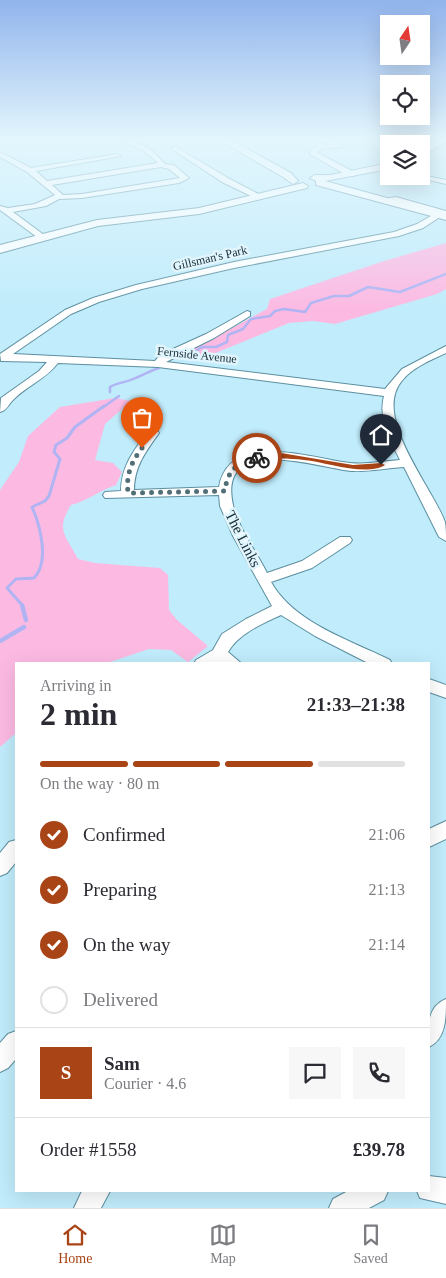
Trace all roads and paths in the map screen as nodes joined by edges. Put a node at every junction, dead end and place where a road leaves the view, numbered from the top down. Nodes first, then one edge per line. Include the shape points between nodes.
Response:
1 (73, 196) edge
2 (366, 196) edge
3 (59, 197) joint
4 (260, 197) edge
5 (3, 209) edge
6 (443, 215) edge
7 (41, 237) junction
8 (0, 249) edge
9 (247, 314) dead end
10 (446, 349) edge
11 (1, 358) edge
12 (54, 360) junction
13 (158, 364) junction
14 (390, 393) junction
15 (0, 409) edge
16 (153, 433) dead end
17 (407, 463) junction
18 (225, 491) junction
19 (128, 493) junction
20 (110, 495) dead end
21 (446, 536) edge
22 (345, 540) dead end
23 (263, 579) junction
24 (282, 608) junction
25 (218, 654) junction
26 (205, 662) edge
27 (231, 662) edge
28 (380, 662) edge
29 (430, 685) edge
30 (446, 692) edge
31 (446, 829) edge
32 (430, 838) edge
33 (15, 849) edge
34 (0, 867) edge
35 (446, 1010) edge
36 (430, 1034) edge
37 (15, 1043) edge
38 (0, 1060) edge
39 (430, 1189) edge
40 (446, 1191) edge
41 (372, 1192) edge
42 (342, 1208) edge

1 - 3 street
2 - 6 main road
3 - 5 street via 37,205
4 - 7 main road via 184,213 97,223
5 - 7 street
6 - 11 street, Gillsman's Park via 396,234 234,265 96,300 68,312
7 - 8 main road
9 - 13 street via 210,336 164,357
10 - 14 street via 396,376
11 - 12 street, Fernside Avenue
12 - 13 street, Fernside Avenue
12 - 15 street via 48,370 12,393
13 - 14 street, Fernside Avenue
14 - 17 street via 389,421
16 - 19 street via 130,463
17 - 18 street, The Links via 353,467 307,458 263,456 234,467 227,477
17 - 21 street
18 - 19 street
18 - 23 street, The Links via 225,504 234,526
19 - 20 street
22 - 23 street via 299,569
23 - 24 street, The Links
24 - 25 street via 228,638
24 - 28 street, The Links
25 - 26 street
25 - 27 street
29 - 30 street
31 - 32 street
33 - 34 street
35 - 36 street
37 - 38 street
39 - 40 street
41 - 42 street

